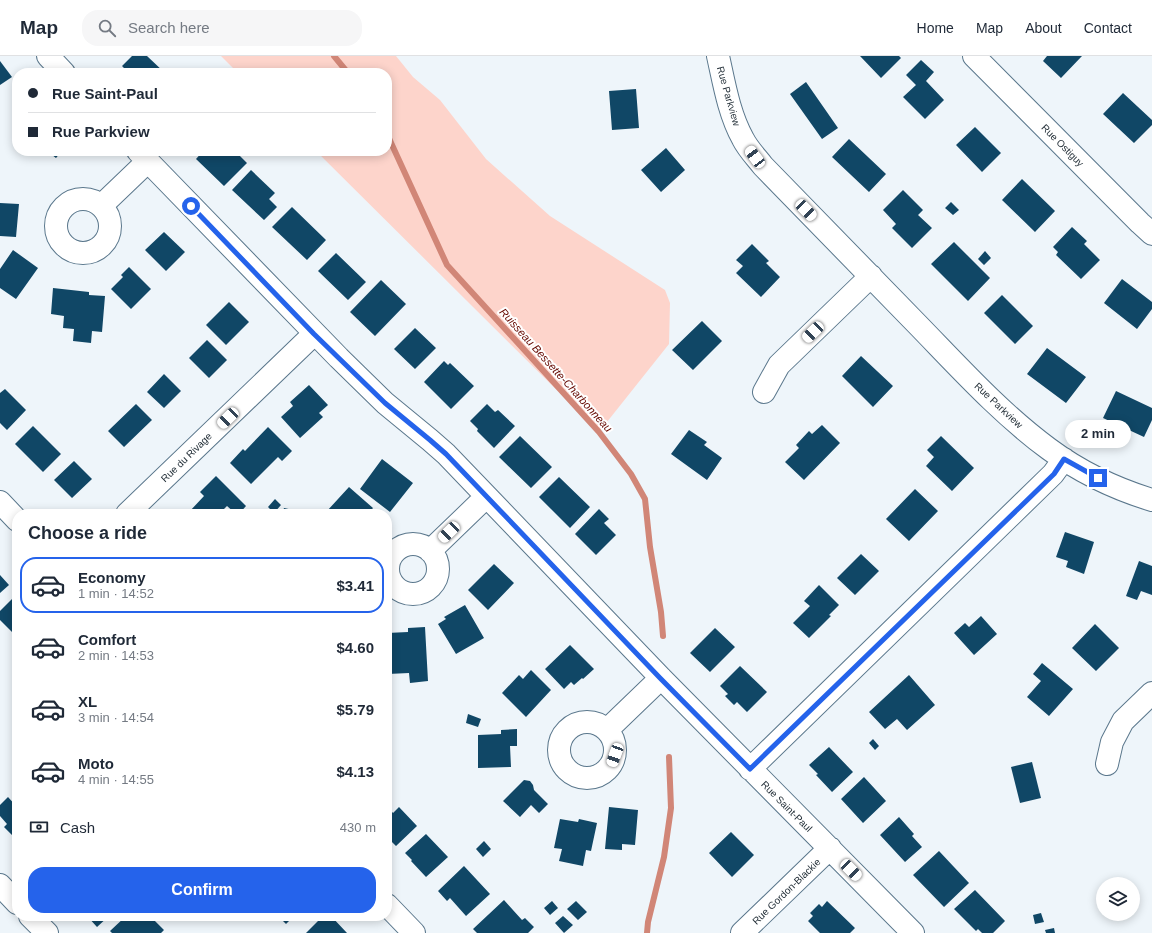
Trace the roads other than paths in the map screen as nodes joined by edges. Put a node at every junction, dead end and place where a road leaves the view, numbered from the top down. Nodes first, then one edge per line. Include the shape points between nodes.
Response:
1 (48, 56) edge
2 (718, 56) edge
3 (974, 56) edge
4 (59, 68) edge
5 (143, 156) edge
6 (101, 206) dead end
7 (1152, 234) edge
8 (871, 276) junction
9 (314, 334) junction
10 (764, 392) dead end
11 (1064, 459) junction
12 (486, 497) junction
13 (1152, 500) edge
14 (0, 502) edge
15 (132, 509) edge
16 (12, 515) edge
17 (430, 551) dead end
18 (660, 678) junction
19 (1152, 693) edge
20 (606, 730) dead end
21 (1107, 764) dead end
22 (750, 769) junction
23 (830, 848) junction
24 (0, 885) edge
25 (12, 898) edge
26 (392, 910) edge
27 (35, 921) edge
28 (47, 933) edge
29 (414, 933) edge
30 (742, 933) edge
31 (913, 933) edge

1 - 4 street
2 - 8 street, Rue Parkview via 733,117 748,148
3 - 7 street, Rue Ostiguy
5 - 6 street, Rue Saint-Paul
5 - 9 street, Rue Saint-Paul
8 - 10 street via 779,365
8 - 11 street, Rue Parkview via 1014,421
9 - 12 street, Rue Saint-Paul via 385,403 446,454
9 - 15 street, Rue du Rivage
11 - 13 street, Rue Parkview via 1106,482
11 - 22 street via 1054,474
12 - 17 street
12 - 18 street, Rue Saint-Paul
14 - 16 street
18 - 20 street
18 - 22 street, Rue Saint-Paul
19 - 21 street via 1123,721 1112,742
22 - 23 street, Rue Saint-Paul
23 - 30 street, Rue Gordon-Blackie
23 - 31 street, Rue Saint-Paul
24 - 25 street
26 - 29 street
27 - 28 street

